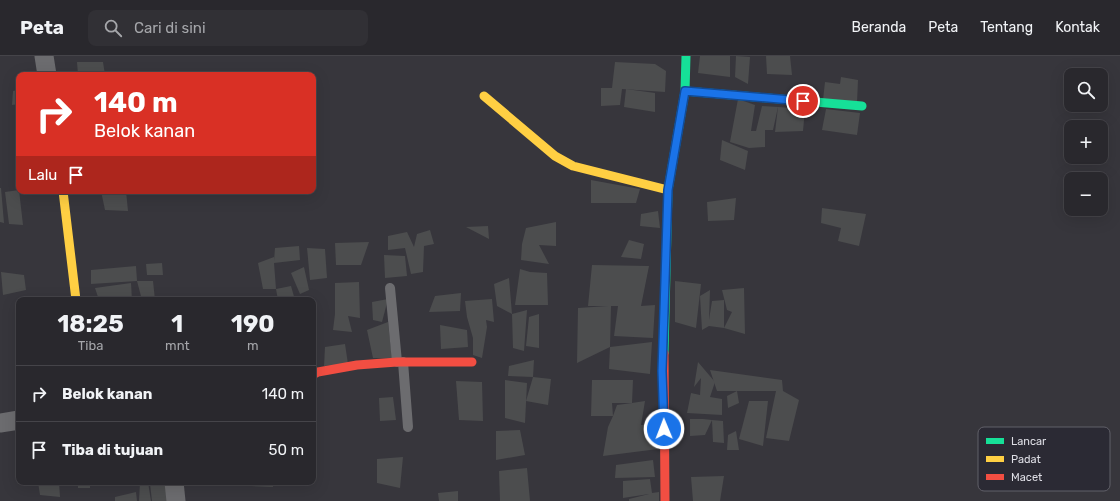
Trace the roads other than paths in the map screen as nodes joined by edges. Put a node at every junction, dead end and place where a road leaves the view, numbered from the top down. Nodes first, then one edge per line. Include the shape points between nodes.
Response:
1 (44, 56) edge
2 (686, 56) edge
3 (47, 72) edge
4 (685, 91) junction
5 (484, 96) dead end
6 (862, 106) dead end
7 (668, 190) junction
8 (63, 194) edge
9 (390, 288) dead end
10 (76, 297) edge
11 (400, 362) junction
12 (472, 362) dead end
13 (316, 373) edge
14 (16, 420) edge
15 (0, 423) edge
16 (408, 427) dead end
17 (174, 485) edge
18 (176, 501) edge
19 (665, 501) edge

1 - 3 street
2 - 4 street
4 - 6 street
4 - 7 street
5 - 7 street via 555,156 573,166
7 - 19 street via 662,371
8 - 10 street
9 - 11 lane
11 - 12 street
11 - 13 street via 358,365
11 - 16 lane
14 - 15 street
17 - 18 street

